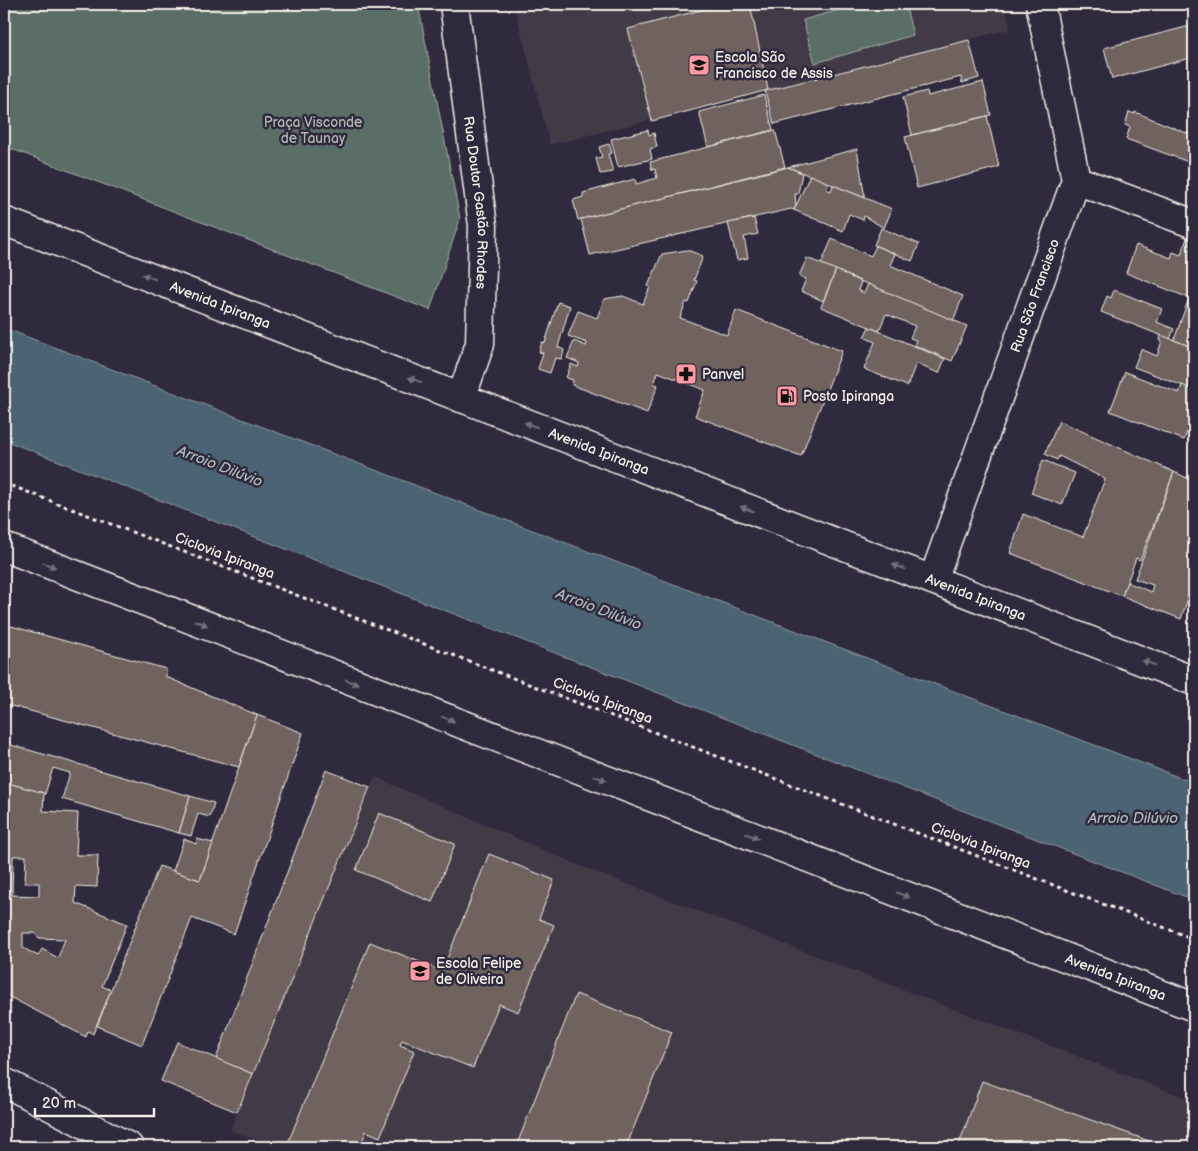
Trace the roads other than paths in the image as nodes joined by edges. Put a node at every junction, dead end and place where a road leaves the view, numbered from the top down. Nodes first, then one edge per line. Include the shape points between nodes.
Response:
1 (454, 4) edge
2 (1040, 4) edge
3 (1076, 180) junction
4 (4, 220) edge
5 (1194, 224) edge
6 (460, 398) junction
7 (4, 547) edge
8 (933, 580) junction
9 (1194, 681) edge
10 (1194, 1007) edge
11 (4, 1082) edge
12 (129, 1147) edge

1 - 6 main road, Rua Doutor Gastão Rhodes via 483,226 480,344
2 - 3 main road
3 - 5 main road
3 - 8 main road, Rua São Francisco
6 -> 4 main road, Avenida Ipiranga
8 -> 6 main road, Avenida Ipiranga
7 -> 10 main road, Avenida Ipiranga
9 -> 8 main road, Avenida Ipiranga
11 - 12 main road

